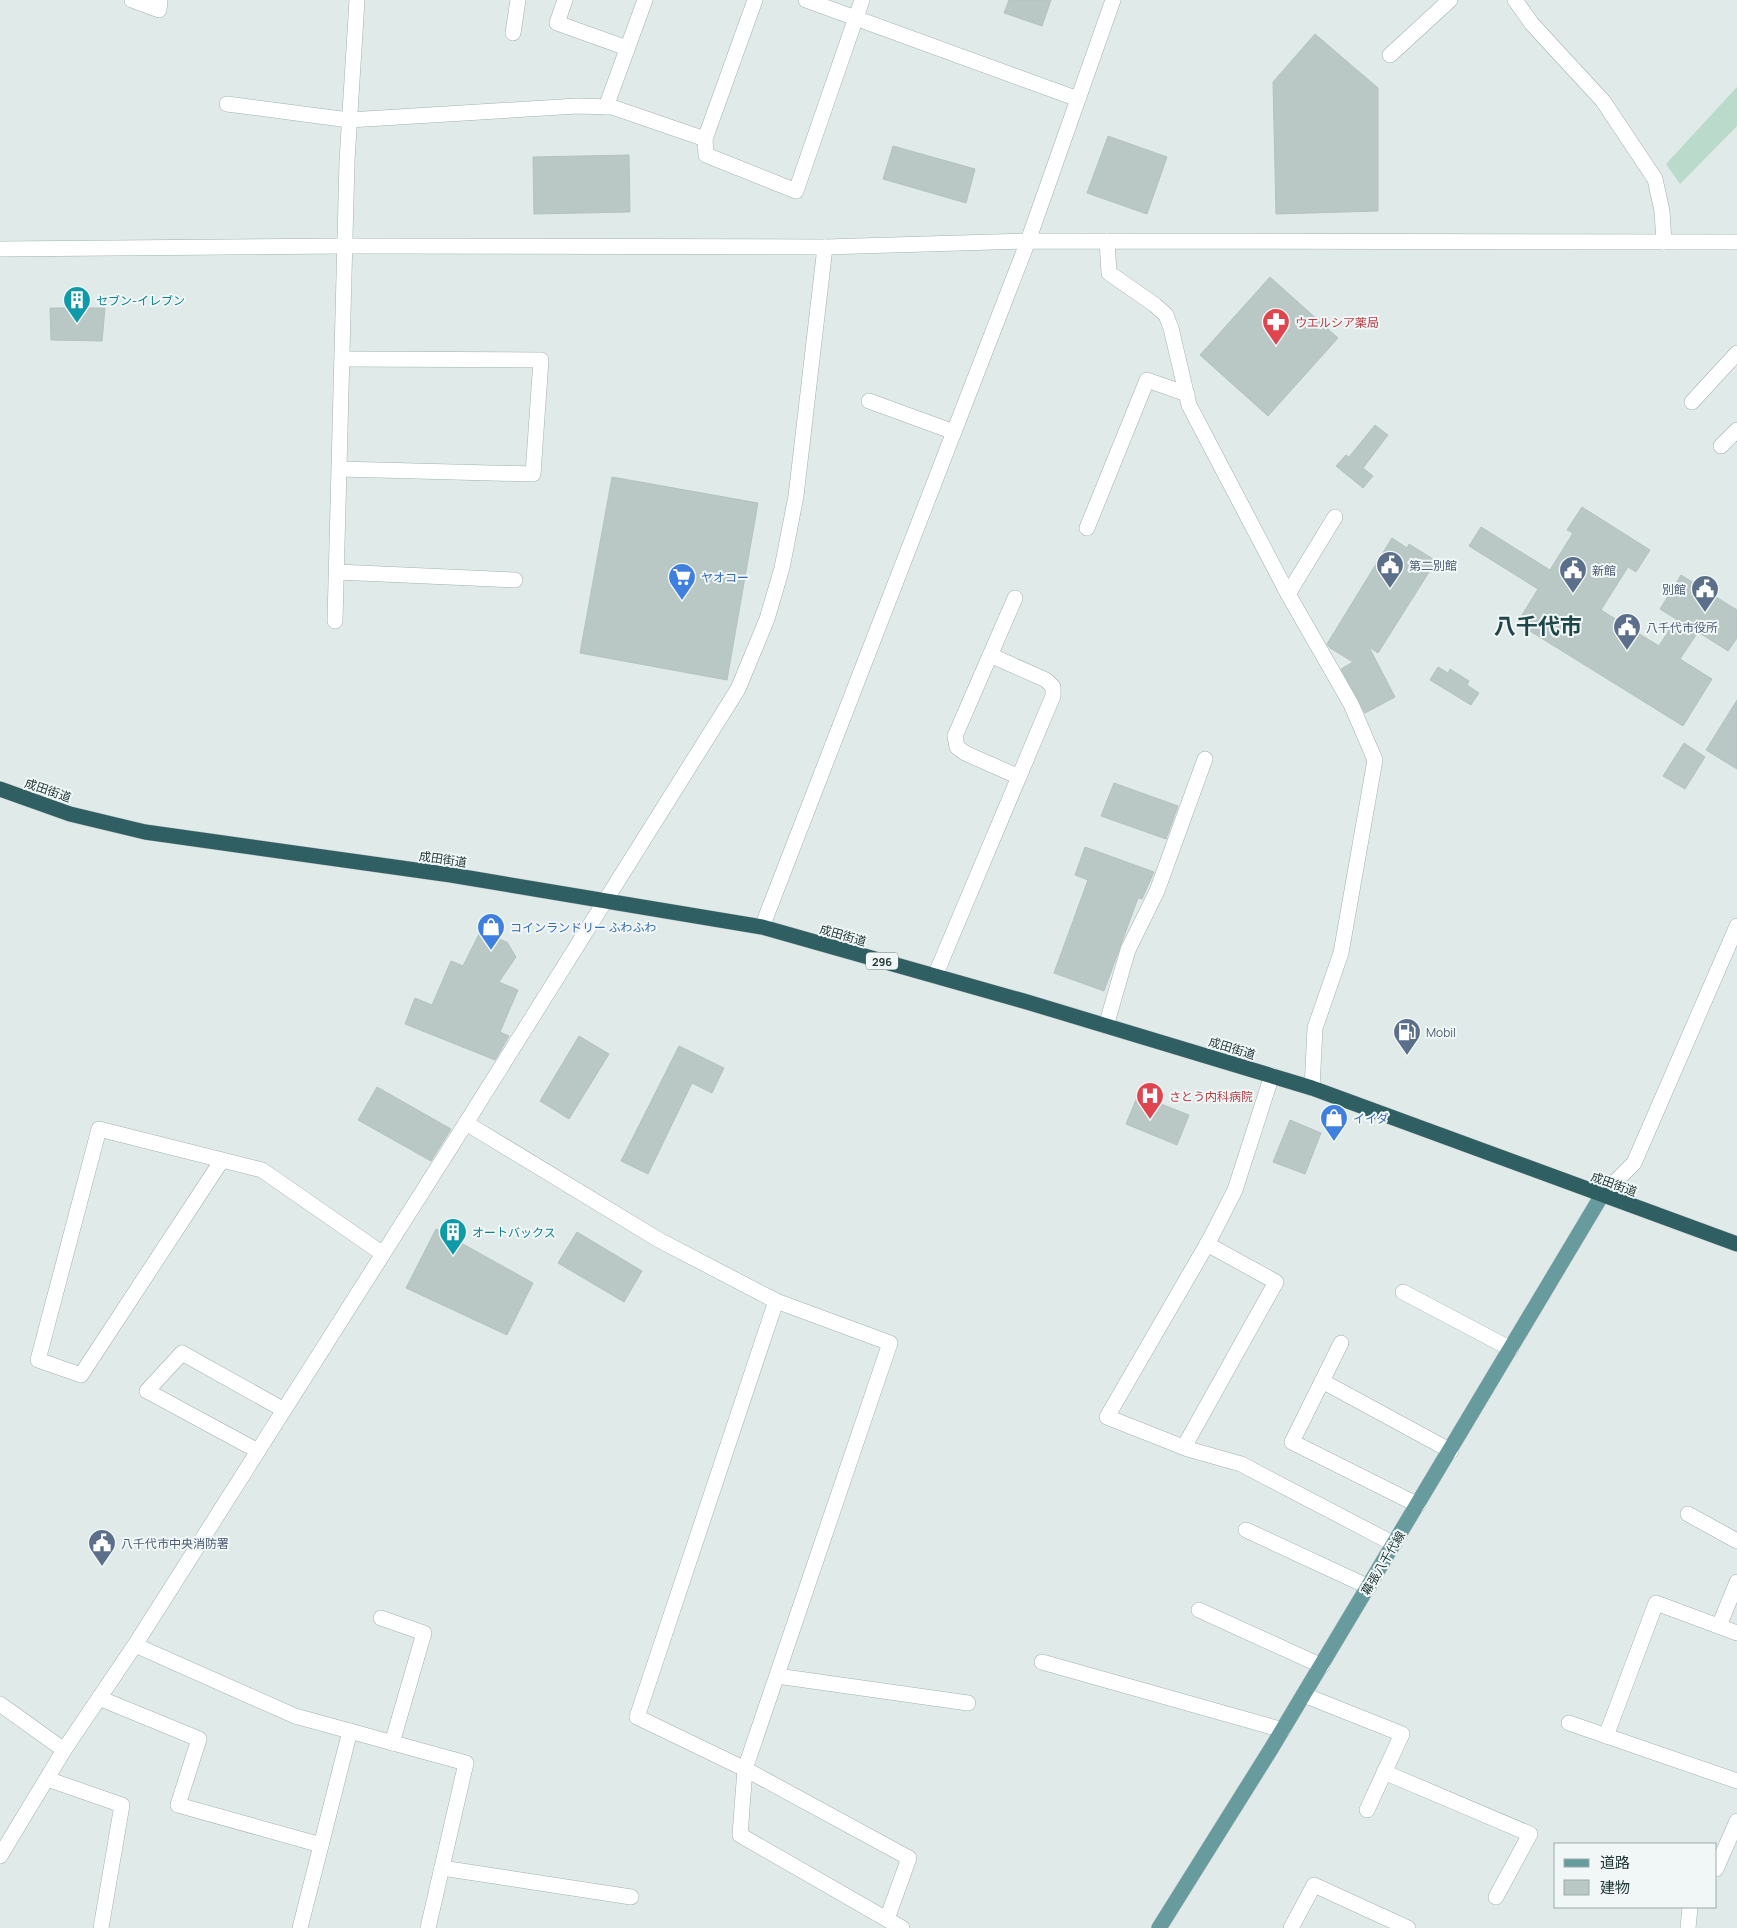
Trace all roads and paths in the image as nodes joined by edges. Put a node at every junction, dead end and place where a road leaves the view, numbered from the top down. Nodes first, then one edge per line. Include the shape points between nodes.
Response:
1 (132, 0) edge
2 (160, 0) edge
3 (357, 0) edge
4 (518, 0) edge
5 (565, 0) edge
6 (645, 0) edge
7 (755, 0) edge
8 (806, 0) edge
9 (862, 0) edge
10 (1114, 0) edge
11 (1450, 0) edge
12 (1515, 0) edge
13 (856, 18) junction
14 (513, 33) dead end
15 (628, 48) junction
16 (1390, 55) dead end
17 (1078, 99) junction
18 (228, 104) dead end
19 (606, 107) junction
20 (349, 120) junction
21 (705, 139) junction
22 (1028, 241) junction
23 (1107, 242) junction
24 (1664, 242) junction
25 (1737, 242) edge
26 (346, 246) junction
27 (825, 248) junction
28 (0, 249) edge
29 (1737, 353) edge
30 (343, 359) junction
31 (1187, 394) junction
32 (870, 401) dead end
33 (1692, 402) dead end
34 (1737, 430) edge
35 (954, 432) junction
36 (1721, 446) dead end
37 (340, 469) junction
38 (1335, 517) dead end
39 (1087, 528) dead end
40 (337, 572) junction
41 (515, 580) dead end
42 (1288, 594) junction
43 (1014, 598) dead end
44 (336, 622) dead end
45 (990, 655) junction
46 (1205, 758) dead end
47 (1019, 778) junction
48 (0, 789) edge
49 (606, 901) junction
50 (1737, 926) edge
51 (762, 928) junction
52 (935, 976) junction
53 (1106, 1026) junction
54 (1272, 1076) junction
55 (1312, 1088) junction
56 (466, 1123) junction
57 (222, 1160) junction
58 (1602, 1195) junction
59 (1207, 1244) junction
60 (1737, 1244) edge
61 (383, 1254) junction
62 (1403, 1292) dead end
63 (776, 1301) junction
64 (1341, 1343) dead end
65 (1511, 1349) junction
66 (1322, 1381) junction
67 (284, 1410) junction
68 (1184, 1447) junction
69 (1450, 1450) junction
70 (258, 1451) junction
71 (1418, 1505) junction
72 (1688, 1514) dead end
73 (1246, 1530) dead end
74 (1737, 1541) edge
75 (1394, 1544) junction
76 (1737, 1582) edge
77 (1369, 1587) junction
78 (1199, 1610) dead end
79 (382, 1618) dead end
80 (1719, 1626) junction
81 (1737, 1633) edge
82 (135, 1645) junction
83 (1042, 1662) dead end
84 (1322, 1666) junction
85 (777, 1676) junction
86 (1304, 1696) junction
87 (99, 1698) junction
88 (968, 1703) dead end
89 (0, 1704) edge
90 (1569, 1723) dead end
91 (1283, 1730) junction
92 (350, 1731) junction
93 (1606, 1736) junction
94 (392, 1743) junction
95 (64, 1750) junction
96 (745, 1769) junction
97 (1384, 1772) junction
98 (47, 1779) junction
99 (1737, 1781) edge
100 (1367, 1810) dead end
101 (1737, 1821) edge
102 (321, 1845) junction
103 (0, 1856) edge
104 (1717, 1867) edge
105 (442, 1868) junction
106 (631, 1897) dead end
107 (1496, 1897) dead end
108 (1690, 1908) edge
109 (887, 1919) junction
110 (101, 1928) edge
111 (300, 1928) edge
112 (428, 1928) edge
113 (902, 1928) edge
114 (1159, 1928) edge
115 (1291, 1928) edge
116 (1408, 1928) edge
117 (1688, 1928) edge

1 - 2 street via 159,10
3 - 20 street
4 - 14 street
5 - 15 street via 557,23
6 - 15 street
7 - 21 street
8 - 13 street
9 - 13 street
10 - 17 street
11 - 16 street
12 - 24 street via 1532,24 1603,101 1655,179
13 - 17 street
13 - 21 street via 796,191 706,155
15 - 19 street
17 - 22 street
18 - 20 street
19 - 20 street
19 - 21 street
20 - 26 street
22 - 23 street
22 - 27 street
22 - 35 street
23 - 24 street
23 - 31 street via 1109,273 1155,304 1166,316
24 - 25 street
26 - 27 street
26 - 28 street
26 - 30 street
27 - 49 street via 796,496 782,568 767,620 738,688
29 - 33 street
30 - 37 street
30 - 37 street via 541,360 533,474
31 - 39 street via 1147,380
31 - 42 street via 1197,422
32 - 35 street
34 - 36 street
35 - 51 street
37 - 40 street
38 - 42 street
40 - 41 street
40 - 44 street
42 - 55 street via 1352,704 1375,760 1341,953 1315,1028
43 - 45 street
45 - 47 street via 955,736 957,747
45 - 47 street via 1046,680 1053,687 1054,696
46 - 53 street via 1157,891 1128,950
47 - 52 street
48 - 49 highway, 成田街道 / 296 via 70,814 146,832 451,875
49 - 51 highway, 成田街道 / 296
49 - 56 street
50 - 58 street via 1634,1163
51 - 52 highway, 成田街道 / 296
52 - 53 highway, 成田街道 / 296
53 - 54 highway, 成田街道 / 296
54 - 55 highway, 成田街道 / 296
54 - 59 street via 1235,1190
55 - 58 highway, 成田街道 / 296
56 - 61 street
56 - 63 street via 659,1240
57 - 57 street via 100,1129 38,1360 81,1374
57 - 61 street via 262,1170
58 - 60 highway, 成田街道 / 296
58 - 65 main road, 幕張八千代線
59 - 68 street via 1276,1282
59 - 68 street via 1107,1417
61 - 67 street
62 - 65 street
63 - 85 street via 890,1343
63 - 96 street via 637,1717
64 - 66 street
65 - 69 main road, 幕張八千代線
66 - 69 street
66 - 71 street via 1292,1442
67 - 70 street
67 - 70 street via 182,1353 147,1392
68 - 75 street via 1241,1464
69 - 71 main road, 幕張八千代線
70 - 82 street
71 - 75 main road, 幕張八千代線
72 - 74 street
73 - 77 street
75 - 77 main road, 幕張八千代線
76 - 80 street
77 - 84 main road, 幕張八千代線
78 - 84 street
79 - 94 street via 424,1633
80 - 81 street
80 - 93 street via 1656,1603
82 - 87 street
82 - 92 street via 295,1716
83 - 91 street
84 - 86 main road, 幕張八千代線
85 - 88 street
85 - 96 street
86 - 91 main road, 幕張八千代線
86 - 97 street via 1402,1734
87 - 95 street
87 - 102 street via 199,1739 178,1805
89 - 95 street
90 - 93 street
91 - 114 main road, 幕張八千代線
92 - 94 street
92 - 102 street
93 - 99 street
94 - 105 street via 466,1763
95 - 98 street
96 - 109 street via 740,1834
96 - 109 street via 909,1858
97 - 100 street
97 - 107 street via 1530,1834
98 - 103 street
98 - 110 street via 122,1805
101 - 104 street
102 - 111 street
105 - 106 street
105 - 112 street
108 - 117 street
109 - 113 street
115 - 116 street via 1314,1885

